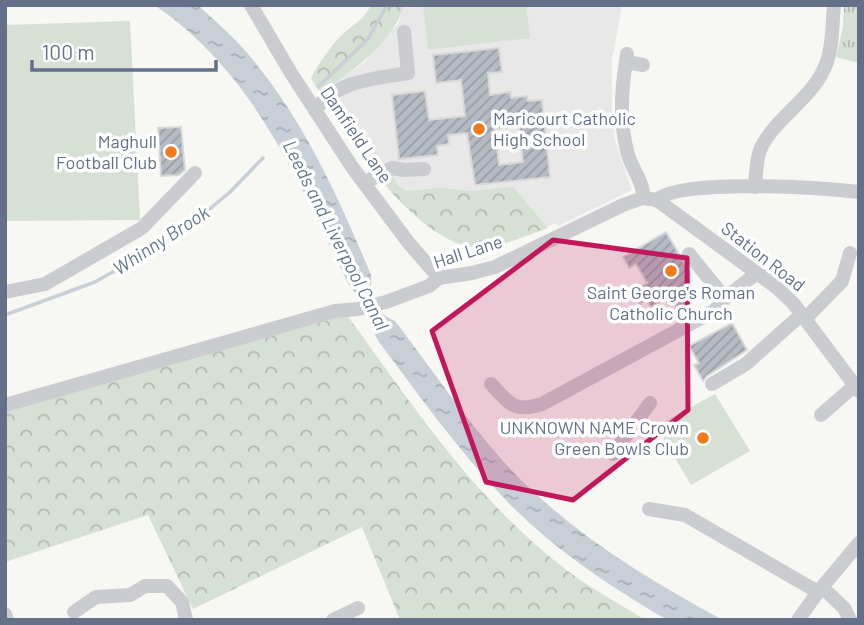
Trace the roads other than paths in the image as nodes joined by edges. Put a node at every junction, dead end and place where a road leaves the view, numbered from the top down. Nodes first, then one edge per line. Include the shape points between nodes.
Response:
1 (251, 5) edge
2 (834, 5) edge
3 (404, 32) dead end
4 (643, 65) dead end
5 (315, 110) junction
6 (424, 169) dead end
7 (195, 173) dead end
8 (364, 183) junction
9 (755, 187) junction
10 (859, 192) edge
11 (650, 199) junction
12 (849, 253) edge
13 (689, 254) dead end
14 (757, 273) junction
15 (439, 278) junction
16 (5, 292) edge
17 (725, 298) junction
18 (804, 316) junction
19 (491, 384) dead end
20 (712, 384) dead end
21 (856, 389) edge
22 (650, 402) dead end
23 (5, 405) edge
24 (821, 415) dead end
25 (613, 454) dead end
26 (649, 509) dead end
27 (859, 543) edge
28 (820, 589) junction
29 (358, 608) dead end
30 (73, 611) edge
31 (5, 614) edge
32 (7, 620) edge
33 (186, 620) edge
34 (332, 620) edge
35 (797, 620) edge
36 (850, 620) edge

1 - 5 street, Damfield Lane
2 - 9 street via 824,71 761,148
3 - 5 street via 408,73 347,84 325,97
4 - 11 street via 626,58 623,133 627,155
5 - 8 street, Damfield Lane
6 - 8 street via 392,168
7 - 16 street via 142,228 45,284
8 - 15 street, Damfield Lane
9 - 10 street, Hall Lane
9 - 11 street, Hall Lane via 702,187
11 - 14 street, Station Road
11 - 15 street, Hall Lane via 623,205 495,267
12 - 18 street via 842,281
13 - 17 street
14 - 17 street
14 - 18 street, Station Road
15 - 23 street, Hall Lane via 386,302 335,311
17 - 19 street via 713,311 542,404 527,409 512,406
18 - 20 street via 746,364
18 - 21 street, Station Road
21 - 24 street
22 - 25 street
26 - 28 street via 685,515
27 - 28 street
28 - 35 street
28 - 36 street via 845,608
29 - 34 street
30 - 33 street via 96,597 167,586 181,602
31 - 32 street

